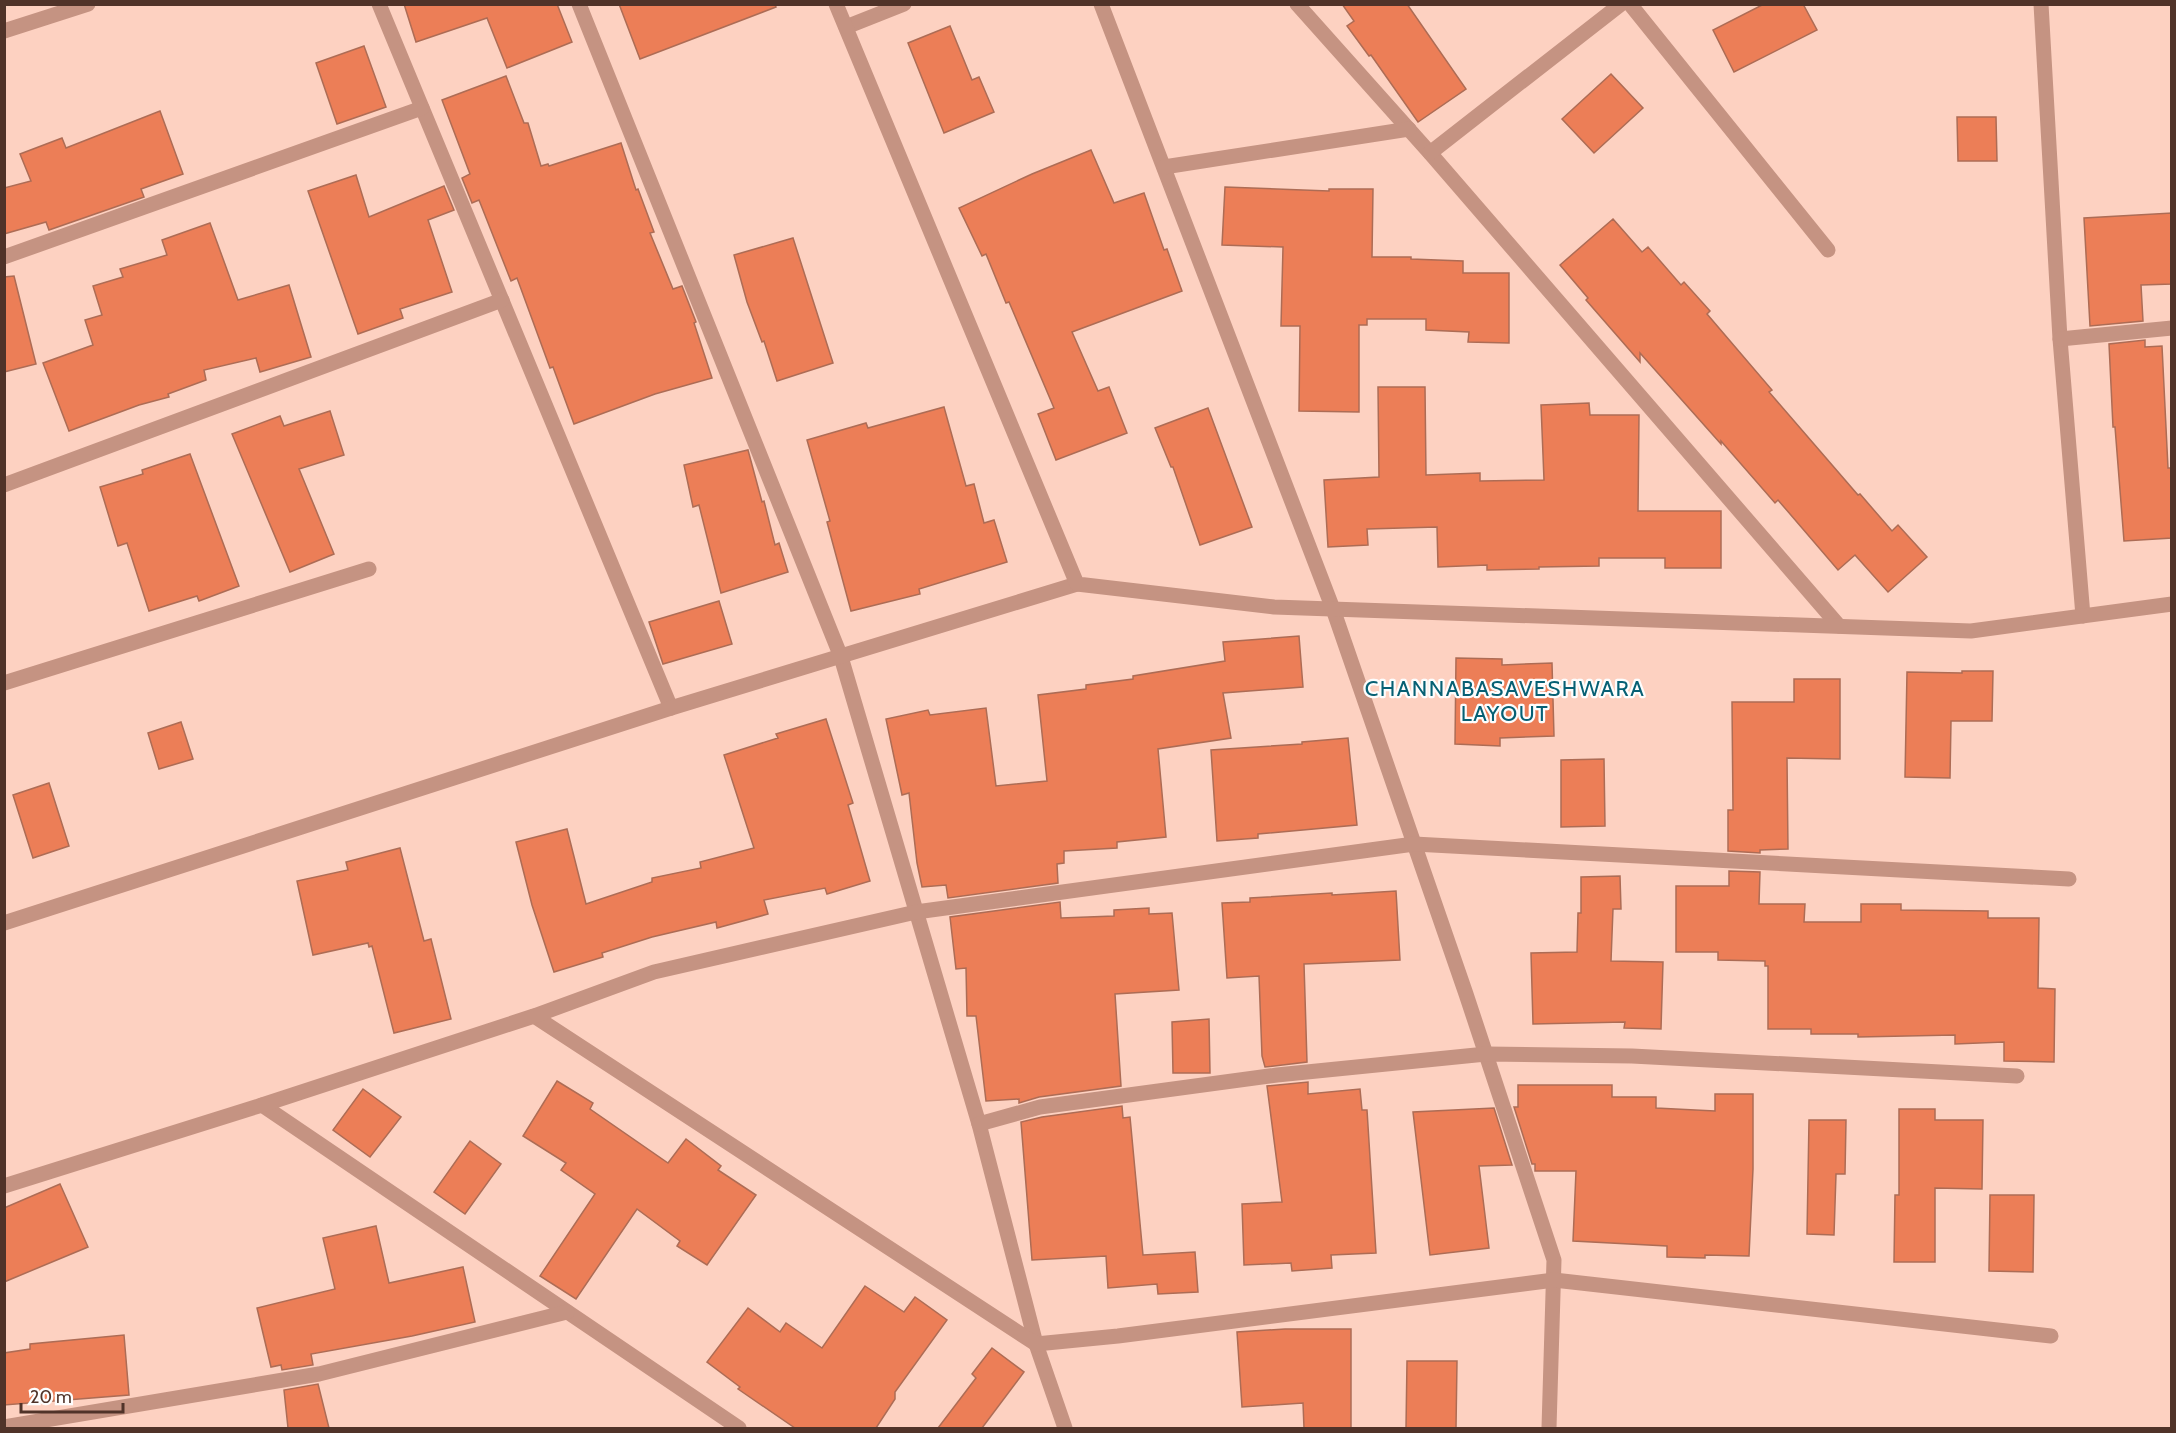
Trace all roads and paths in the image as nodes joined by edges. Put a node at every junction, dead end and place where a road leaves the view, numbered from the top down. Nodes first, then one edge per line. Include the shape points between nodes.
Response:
1 (88, 4) edge
2 (379, 4) edge
3 (579, 4) edge
4 (836, 4) edge
5 (904, 4) edge
6 (1101, 4) edge
7 (1297, 4) edge
8 (1621, 4) edge
9 (1630, 4) edge
10 (2041, 4) edge
11 (846, 27) junction
12 (4, 31) edge
13 (422, 108) junction
14 (1409, 129) junction
15 (1430, 153) junction
16 (1164, 167) junction
17 (1828, 250) dead end
18 (4, 257) edge
19 (502, 300) junction
20 (2172, 328) edge
21 (2060, 339) junction
22 (4, 485) edge
23 (369, 569) dead end
24 (1077, 584) junction
25 (2172, 604) edge
26 (1333, 609) junction
27 (2083, 616) junction
28 (1839, 626) junction
29 (841, 657) junction
30 (4, 683) edge
31 (671, 708) junction
32 (1414, 844) junction
33 (2069, 879) dead end
34 (916, 912) junction
35 (4, 923) edge
36 (534, 1016) junction
37 (1486, 1054) junction
38 (2017, 1076) dead end
39 (262, 1105) junction
40 (979, 1124) junction
41 (4, 1186) edge
42 (1554, 1280) junction
43 (567, 1312) junction
44 (2051, 1336) dead end
45 (1036, 1344) junction
46 (4, 1427) edge
47 (738, 1428) edge
48 (1065, 1428) edge
49 (1549, 1428) edge

1 - 12 street
2 - 13 street
3 - 29 street
4 - 11 street
5 - 11 street
6 - 16 street
7 - 14 street
8 - 15 street
9 - 17 street
10 - 21 street
11 - 24 street
13 - 18 street
13 - 19 street
14 - 15 street
14 - 16 street
15 - 28 street
16 - 26 street
19 - 22 street
19 - 31 street
20 - 21 street
21 - 27 street
23 - 30 street
24 - 26 street via 1274,607
24 - 29 street
25 - 27 street
26 - 28 street
26 - 32 street
27 - 28 street via 1971,631
29 - 31 street
29 - 34 street
31 - 35 street
32 - 33 street
32 - 34 street
32 - 37 street
34 - 36 street via 654,972
34 - 40 street
36 - 39 street
36 - 45 street
37 - 38 street via 1632,1056
37 - 40 street via 1277,1075 1040,1107
37 - 42 street via 1554,1260
39 - 41 street
39 - 43 street
40 - 45 street
42 - 44 street
42 - 45 street
42 - 49 street
43 - 46 street via 319,1374
43 - 47 street
45 - 48 street

